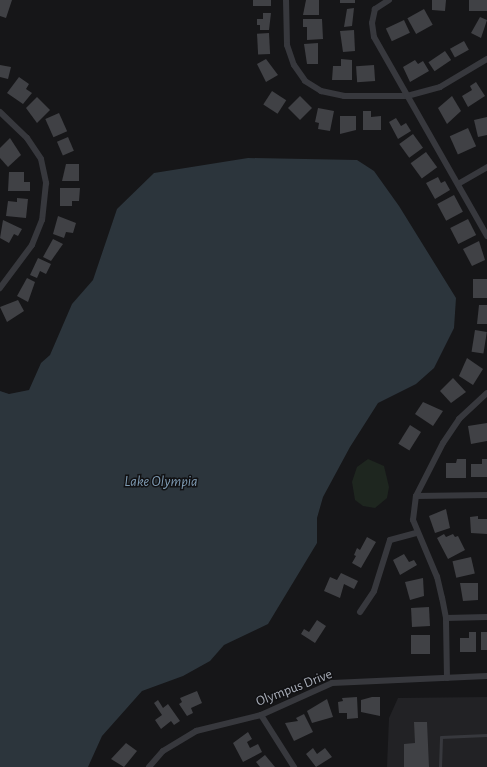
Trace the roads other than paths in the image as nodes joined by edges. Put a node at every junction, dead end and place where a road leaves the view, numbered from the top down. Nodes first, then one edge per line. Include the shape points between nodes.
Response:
1 (286, 0) edge
2 (389, 0) edge
3 (487, 59) edge
4 (407, 96) junction
5 (0, 112) edge
6 (487, 167) edge
7 (458, 184) junction
8 (487, 236) edge
9 (0, 288) edge
10 (487, 393) edge
11 (487, 495) edge
12 (416, 496) junction
13 (416, 533) junction
14 (360, 612) dead end
15 (487, 617) edge
16 (446, 618) junction
17 (487, 676) edge
18 (447, 678) junction
19 (261, 715) junction
20 (487, 735) edge
21 (148, 767) edge
22 (294, 767) edge
23 (440, 767) edge

1 - 4 street via 287,45 294,65 305,81 321,92 344,96
2 - 4 street via 375,9 372,23 374,37
3 - 4 street via 440,87
4 - 7 street
5 - 9 street via 27,138 41,160 46,183 42,220 32,244
6 - 7 street
7 - 8 street
10 - 12 street via 459,419
11 - 12 street
12 - 13 street via 412,520
13 - 14 street via 390,540 374,591
13 - 16 street via 437,577
15 - 16 street
16 - 18 street
17 - 18 street, Olympus Drive
18 - 19 street, Olympus Drive via 332,683
19 - 21 street, Olympus Drive via 196,731 163,751
19 - 22 street
20 - 23 lane via 442,737

